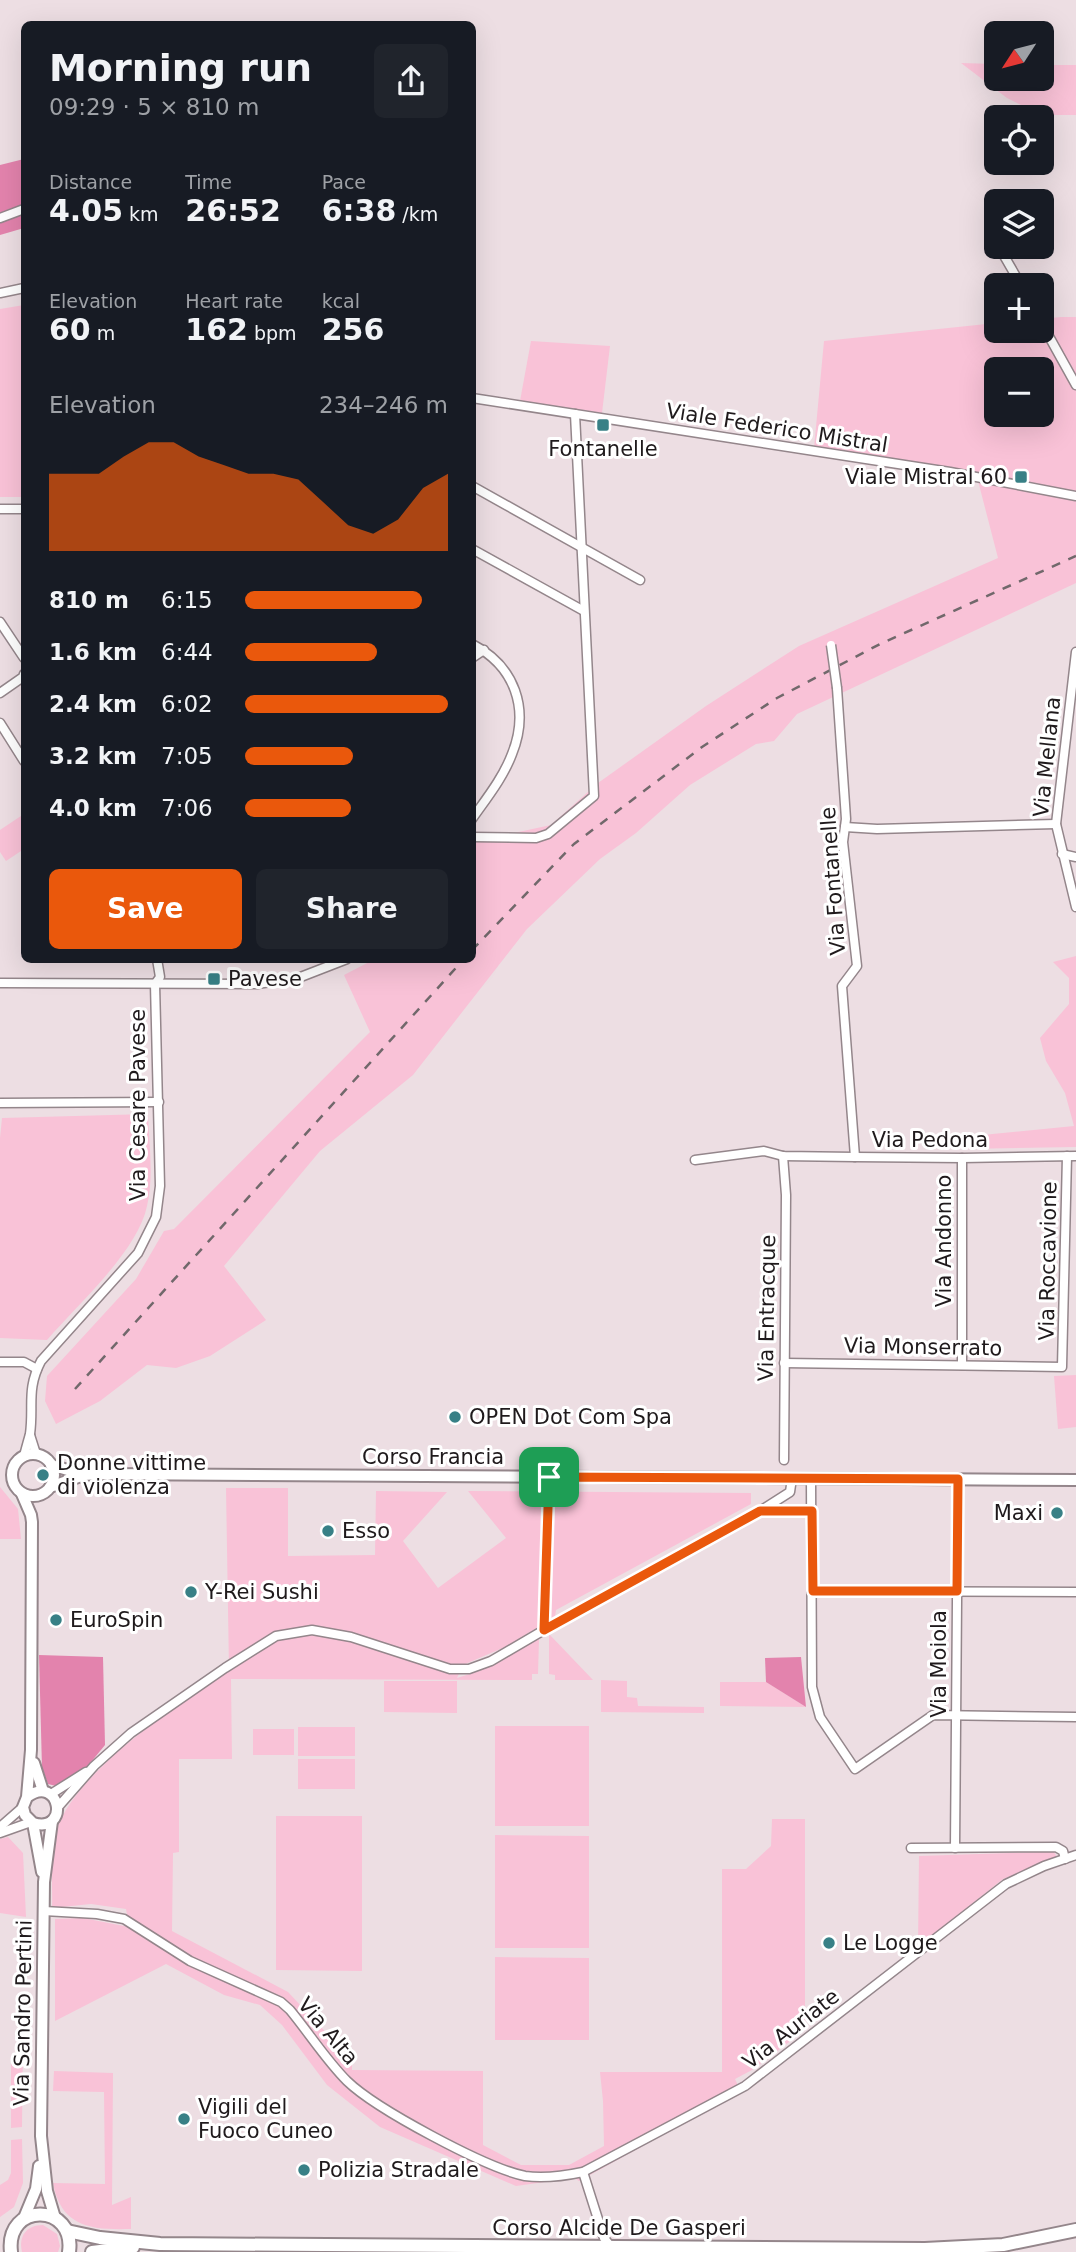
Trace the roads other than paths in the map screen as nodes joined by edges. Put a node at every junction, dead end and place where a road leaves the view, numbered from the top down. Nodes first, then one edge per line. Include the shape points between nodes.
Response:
1 (21, 210) edge
2 (0, 218) edge
3 (21, 289) edge
4 (0, 293) edge
5 (1053, 343) edge
6 (1076, 385) edge
7 (476, 399) edge
8 (575, 414) junction
9 (476, 488) edge
10 (1076, 496) edge
11 (0, 509) edge
12 (21, 509) edge
13 (582, 547) junction
14 (476, 551) edge
15 (640, 580) dead end
16 (584, 611) junction
17 (0, 622) edge
18 (831, 642) dead end
19 (476, 646) edge
20 (484, 650) junction
21 (1076, 652) edge
22 (21, 654) edge
23 (476, 655) edge
24 (21, 678) edge
25 (0, 693) edge
26 (0, 723) edge
27 (21, 756) edge
28 (476, 813) edge
29 (1056, 824) junction
30 (845, 827) junction
31 (476, 837) edge
32 (1062, 854) junction
33 (1076, 857) edge
34 (1076, 907) edge
35 (158, 963) edge
36 (336, 963) edge
37 (0, 983) edge
38 (155, 984) junction
39 (159, 1102) junction
40 (0, 1103) edge
41 (783, 1156) junction
42 (1071, 1156) edge
43 (856, 1157) junction
44 (962, 1158) junction
45 (695, 1160) dead end
46 (0, 1362) edge
47 (784, 1363) junction
48 (962, 1365) junction
49 (1062, 1367) joint
50 (37, 1369) junction
51 (30, 1455) junction
52 (784, 1460) dead end
53 (51, 1465) junction
54 (13, 1468) junction
55 (0, 1469) edge
56 (84, 1475) junction
57 (549, 1477) junction
58 (792, 1478) junction
59 (0, 1479) edge
60 (811, 1479) junction
61 (958, 1479) junction
62 (1076, 1480) edge
63 (14, 1484) junction
64 (46, 1491) junction
65 (22, 1493) junction
66 (760, 1511) junction
67 (812, 1511) junction
68 (32, 1515) junction
69 (813, 1591) junction
70 (957, 1591) junction
71 (1076, 1592) edge
72 (544, 1630) junction
73 (957, 1716) junction
74 (1076, 1717) edge
75 (31, 1750) junction
76 (94, 1766) junction
77 (47, 1792) junction
78 (25, 1802) junction
79 (58, 1807) junction
80 (52, 1821) junction
81 (32, 1823) junction
82 (0, 1830) edge
83 (911, 1847) dead end
84 (955, 1848) junction
85 (1076, 1856) edge
86 (1065, 1859) junction
87 (44, 1882) junction
88 (44, 1911) junction
89 (41, 2146) junction
90 (583, 2172) junction
91 (24, 2218) junction
92 (55, 2218) junction
93 (1076, 2230) edge
94 (67, 2231) junction
95 (6, 2232) edge
96 (160, 2244) junction
97 (613, 2249) edge
98 (972, 2249) edge
99 (10, 2252) edge
100 (69, 2252) edge
101 (92, 2252) edge

1 - 2 street
3 - 4 street
5 - 6 street
7 - 8 street, Viale Federico Mistral
8 - 10 street, Viale Federico Mistral
8 - 13 street
9 - 13 street
11 - 12 street
13 - 15 street
13 - 16 street
14 - 16 street
16 - 31 street via 594,796 548,834
17 - 22 street
18 - 30 street, Via Fontanelle, bridge
19 - 20 street
20 - 23 street
20 - 28 street via 500,663 513,686 519,730 505,769
21 - 29 street, Via Mellana
24 - 25 street
26 - 27 street
29 - 30 street
29 - 32 street, Via Mellana
30 - 43 street, Via Fontanelle via 857,966 842,986
32 - 33 street
32 - 34 street, Via Mellana
35 - 38 street, Via Cesare Pavese via 160,977
36 - 38 street via 276,982
37 - 38 street
38 - 39 street, Via Cesare Pavese
39 - 40 street
39 - 50 street, Via Cesare Pavese via 156,1217 138,1253
41 - 43 street, Via Pedona
41 - 45 street, Via Pedona via 764,1152
41 - 47 street, Via Entracque
42 - 44 street, Via Pedona
42 - 49 street, Via Roccavione
43 - 44 street, Via Pedona
44 - 48 street, Via Andonno
46 - 50 street via 24,1362
47 - 48 street, Via Monserrato
47 - 52 street, Via Entracque
48 - 49 street, Via Monserrato
50 - 51 street, Via Cesare Pavese via 30,1393
51 - 53 main road via 42,1456
51 - 54 main road
53 - 56 main road, Corso Francia
53 - 64 main road via 54,1477
54 - 55 main road
54 - 63 main road
56 - 57 main road, Corso Francia
56 - 64 main road, Corso Francia
57 - 58 main road, Corso Francia
57 - 72 street
58 - 60 main road, Corso Francia
58 - 66 street via 790,1492
59 - 63 main road
60 - 61 main road, Corso Francia
60 - 67 street
61 - 62 main road, Corso Francia
61 - 70 street, Via Moiola
63 - 65 main road
64 - 65 main road via 34,1496
64 - 68 main road
65 - 68 main road
66 - 67 street
66 - 72 street
67 - 69 street
68 - 75 main road
69 - 70 street
69 - 73 street via 815,1704 855,1769 933,1715
70 - 71 street
70 - 73 street, Via Moiola
72 - 76 street via 469,1670 450,1669 351,1637 312,1630 276,1636 131,1733
73 - 74 street
73 - 84 street, Via Moiola
75 - 77 main road
75 - 78 main road
76 - 77 street
76 - 79 street
77 - 78 main road via 34,1792
77 - 79 main road
78 - 81 main road via 25,1815
78 - 82 street
79 - 80 main road
80 - 81 main road
80 - 87 main road, Via Sandro Pertini
81 - 82 street
81 - 87 main road, Via Sandro Pertini
83 - 84 street
84 - 86 street via 1060,1848
85 - 86 street, Via Auriate
86 - 90 street, Via Auriate via 1006,1884 745,2086
87 - 88 main road, Via Sandro Pertini
88 - 89 main road, Via Sandro Pertini
88 - 90 street, Via Alta via 124,1919 198,1965 271,1996 290,2010 362,2094 479,2158 535,2177
89 - 91 main road, Via Sandro Pertini via 36,2189
89 - 92 main road, Via Sandro Pertini
90 - 97 street via 604,2238
91 - 92 main road via 45,2214
91 - 95 main road
92 - 94 main road
93 - 98 main road, Corso Alcide De Gasperi
94 - 96 main road, Corso Alcide De Gasperi
94 - 100 main road
95 - 99 main road
96 - 97 main road, Corso Alcide De Gasperi
96 - 101 main road, Corso Alcide De Gasperi
97 - 98 main road, Corso Alcide De Gasperi

